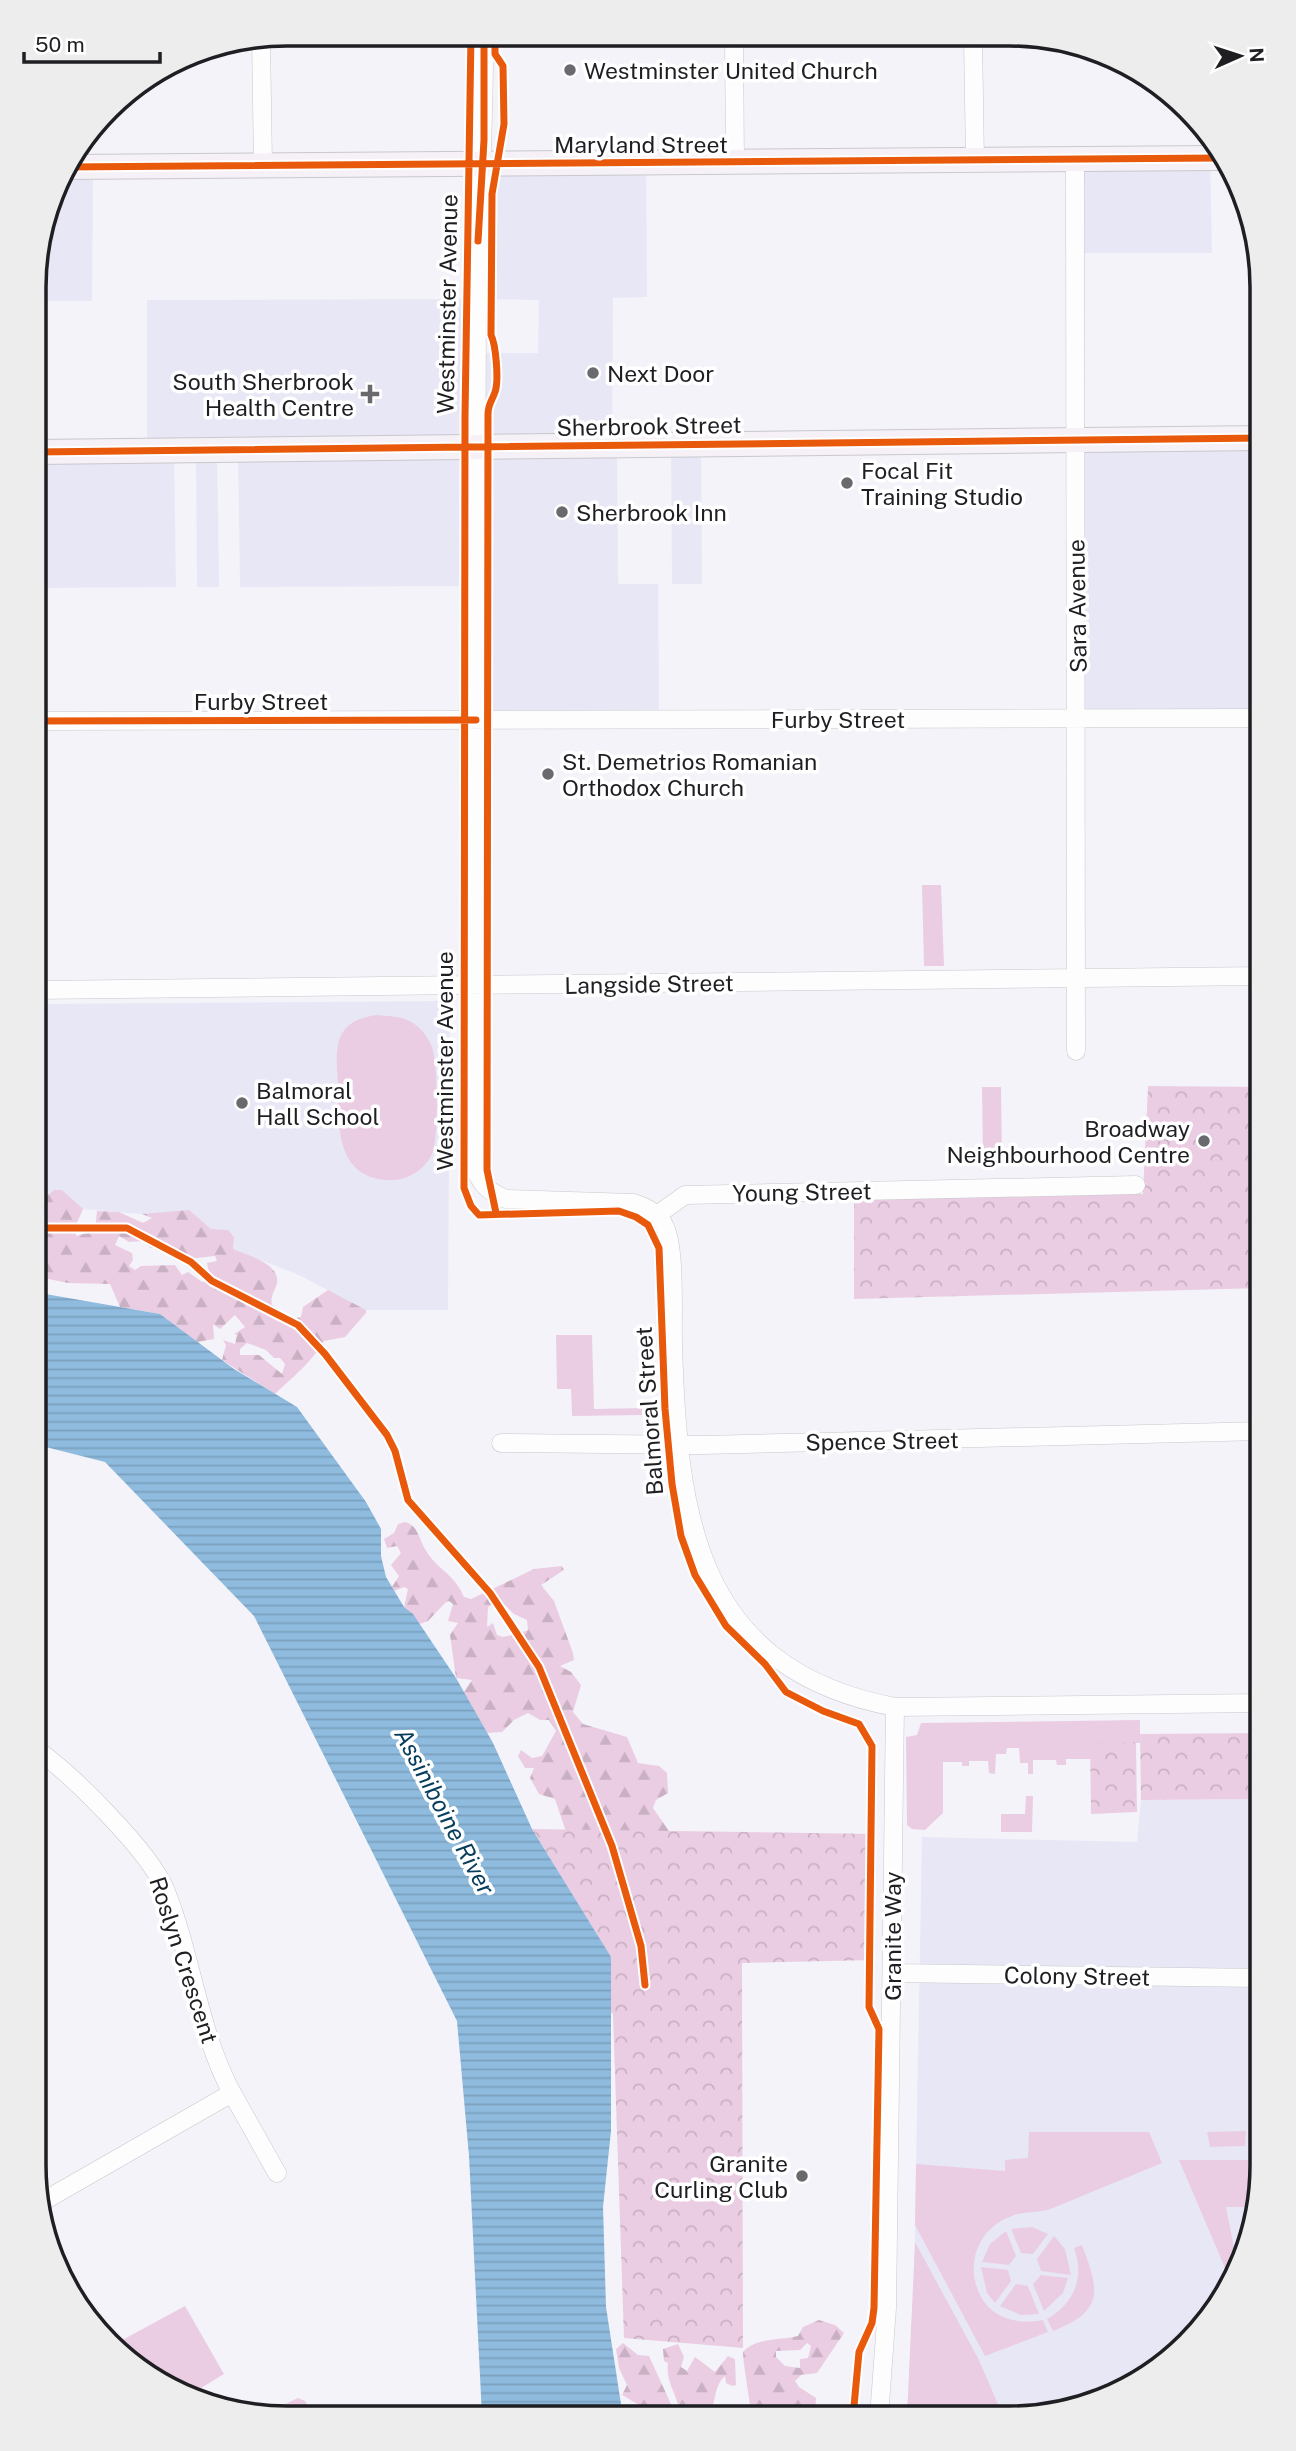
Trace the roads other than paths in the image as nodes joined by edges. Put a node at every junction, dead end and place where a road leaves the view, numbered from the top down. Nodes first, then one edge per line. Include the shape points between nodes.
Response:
1 (484, 46) edge
2 (734, 46) edge
3 (973, 46) edge
4 (261, 47) edge
5 (1211, 155) edge
6 (1075, 160) junction
7 (975, 161) junction
8 (735, 163) junction
9 (263, 165) junction
10 (482, 165) junction
11 (78, 167) edge
12 (1251, 438) edge
13 (1076, 440) junction
14 (477, 447) junction
15 (46, 452) edge
16 (1251, 718) edge
17 (1078, 719) junction
18 (475, 720) junction
19 (46, 721) edge
20 (1251, 976) edge
21 (1077, 978) junction
22 (474, 986) junction
23 (46, 990) edge
24 (1076, 1051) dead end
25 (1136, 1185) dead end
26 (657, 1215) junction
27 (1250, 1431) edge
28 (501, 1443) dead end
29 (679, 1445) junction
30 (1250, 1703) edge
31 (895, 1707) junction
32 (46, 1758) edge
33 (892, 1973) junction
34 (1250, 1978) edge
35 (232, 2093) junction
36 (277, 2173) dead end
37 (48, 2198) edge
38 (880, 2406) edge

1 - 10 street, Westminster Avenue
2 - 8 street
3 - 7 street
4 - 9 street
5 - 6 main road, Maryland Street
6 - 7 main road, Maryland Street
6 - 13 street, Sara Avenue
7 - 8 main road, Maryland Street
8 - 10 main road, Maryland Street
9 - 10 main road, Maryland Street
9 - 11 main road, Maryland Street
10 - 14 street, Westminster Avenue
12 - 13 main road, Sherbrook Street
13 - 14 main road, Sherbrook Street
13 - 17 street, Sara Avenue
14 - 15 main road, Sherbrook Street
14 - 18 street, Westminster Avenue
16 - 17 street, Furby Street
17 - 18 street, Furby Street
17 - 21 street, Sara Avenue
18 - 19 street, Furby Street
18 - 22 street, Westminster Avenue
20 - 21 street, Langside Street
21 - 22 street, Langside Street
21 - 24 street, Sara Avenue
22 - 23 street, Langside Street
22 - 26 street, Westminster Avenue via 474,1164 483,1185 506,1199 624,1201
25 - 26 street, Young Street via 685,1195
26 - 29 street, Balmoral Street via 669,1239
27 - 29 street, Spence Street
28 - 29 street, Spence Street
29 - 31 street, Balmoral Street via 684,1499 698,1548 749,1633 778,1660 829,1688
30 - 31 street, Balmoral Street
31 - 33 street, Granite Way
32 - 35 street, Roslyn Crescent via 139,1847 158,1875 219,2068
33 - 34 street, Colony Street
33 - 38 street, Granite Way via 887,2308
35 - 36 street, Roslyn Crescent
35 - 37 street

